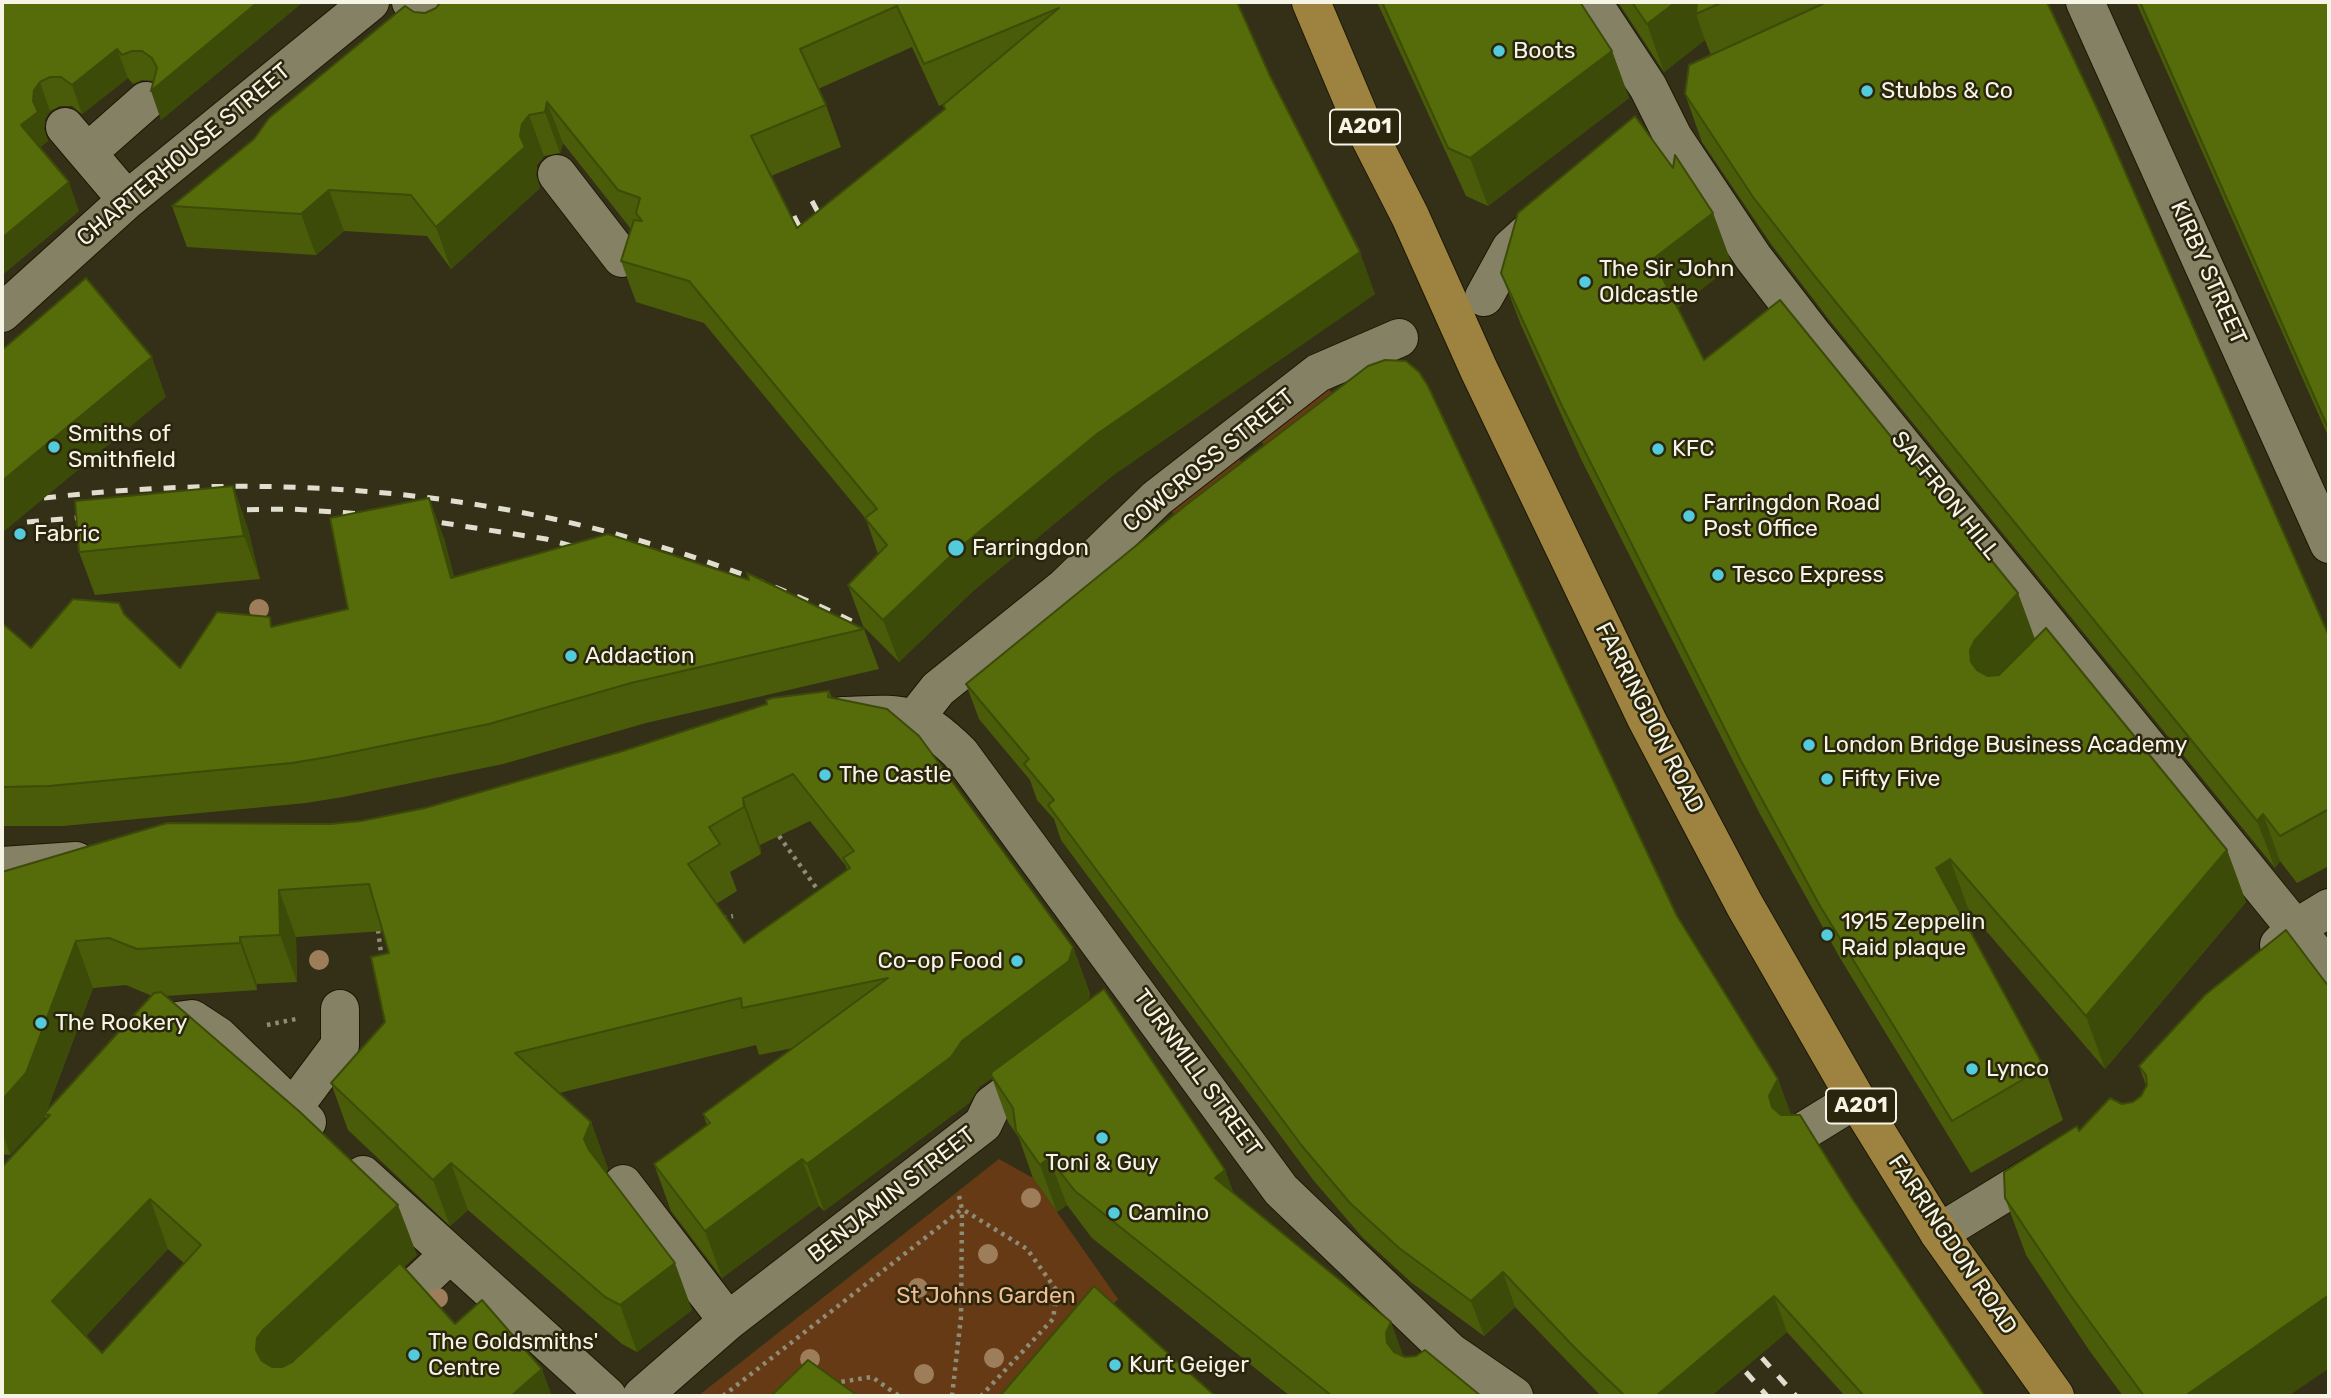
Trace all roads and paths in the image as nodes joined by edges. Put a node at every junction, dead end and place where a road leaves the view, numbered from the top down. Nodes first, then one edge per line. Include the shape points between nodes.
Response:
1 (370, 2) edge
2 (411, 2) edge
3 (1311, 2) edge
4 (1591, 2) edge
5 (2085, 2) edge
6 (438, 33) edge
7 (146, 101) dead end
8 (557, 174) dead end
9 (127, 200) junction
10 (1563, 201) edge
11 (622, 258) edge
12 (1484, 297) dead end
13 (2, 313) edge
14 (1399, 338) dead end
15 (2329, 544) edge
16 (915, 718) junction
17 (804, 719) edge
18 (779, 836) dead end
19 (110, 856) edge
20 (2, 866) edge
21 (824, 898) edge
22 (2329, 908) edge
23 (733, 916) dead end
24 (720, 919) edge
25 (2296, 928) junction
26 (378, 930) edge
27 (382, 966) edge
28 (2257, 970) edge
29 (2329, 970) edge
30 (341, 1009) joint
31 (218, 1036) junction
32 (1070, 1047) edge
33 (125, 1064) edge
34 (1856, 1099) junction
35 (293, 1108) junction
36 (1804, 1132) edge
37 (2086, 1145) edge
38 (623, 1184) dead end
39 (958, 1192) dead end
40 (962, 1209) junction
41 (1939, 1233) junction
42 (450, 1254) junction
43 (728, 1321) junction
44 (358, 1339) edge
45 (832, 1383) edge
46 (607, 1396) edge
47 (642, 1396) edge
48 (723, 1396) edge
49 (899, 1396) edge
50 (952, 1396) edge
51 (981, 1396) edge
52 (1514, 1396) edge
53 (2055, 1396) edge

1 - 9 street, CHARTERHOUSE STREET
2 - 6 street
3 - 34 main road, FARRINGDON ROAD / A201 via 1360,118 1647,720 1744,904
4 - 25 street, SAFFRON HILL via 1753,257 2055,659
5 - 15 street, KIRBY STREET
7 - 9 street via 76,140
8 - 11 street
9 - 13 street, CHARTERHOUSE STREET
10 - 12 street via 1511,248
14 - 16 street, COWCROSS STREET via 1318,373 1157,498 1065,587 938,689
16 - 17 street
16 - 52 street, TURNMILL STREET via 933,727 960,753 1126,1005 1281,1191 1440,1364
18 - 21 path
19 - 20 street
22 - 25 street
23 - 24 path
25 - 28 street
25 - 29 street, SAFFRON HILL
26 - 27 path
30 - 31 path
30 - 35 street via 340,1045
31 - 33 street via 192,1019 162,1023
31 - 35 street
32 - 43 street, BENJAMIN STREET via 992,1105 983,1124
34 - 36 street
34 - 41 main road, FARRINGDON ROAD / A201
35 - 42 street
37 - 41 street
38 - 43 street
39 - 40 path
40 - 48 path
40 - 50 path via 961,1317
40 - 51 path via 1027,1249 1057,1291 1053,1320
41 - 53 main road, FARRINGDON ROAD / A201
42 - 44 street
42 - 46 street
43 - 47 street, BENJAMIN STREET
45 - 49 path via 872,1377

